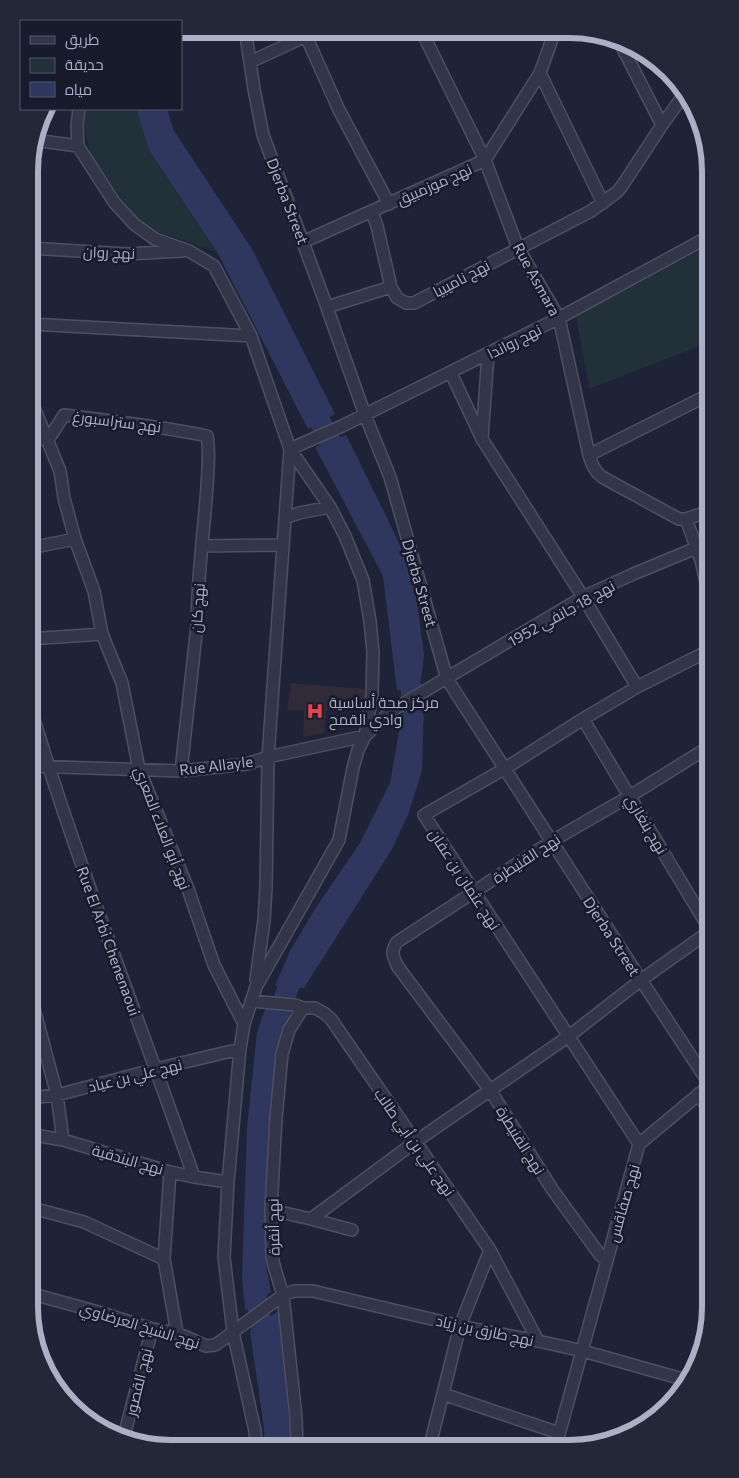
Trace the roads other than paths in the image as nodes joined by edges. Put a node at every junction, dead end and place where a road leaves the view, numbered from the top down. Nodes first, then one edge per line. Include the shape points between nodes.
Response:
1 (246, 38) edge
2 (302, 38) edge
3 (307, 38) edge
4 (425, 38) edge
5 (552, 38) edge
6 (623, 50) edge
7 (250, 62) junction
8 (540, 73) junction
9 (680, 99) edge
10 (78, 110) edge
11 (662, 125) junction
12 (41, 141) edge
13 (78, 146) junction
14 (485, 160) junction
15 (603, 203) junction
16 (389, 204) junction
17 (372, 212) junction
18 (702, 240) edge
19 (303, 242) junction
20 (38, 248) edge
21 (518, 248) junction
22 (189, 251) junction
23 (391, 287) junction
24 (327, 307) junction
25 (559, 318) junction
26 (38, 324) edge
27 (251, 336) junction
28 (488, 354) junction
29 (451, 373) junction
30 (702, 398) edge
31 (365, 415) junction
32 (38, 417) edge
33 (38, 439) edge
34 (48, 440) junction
35 (482, 440) junction
36 (209, 445) joint
37 (290, 449) junction
38 (589, 455) junction
39 (330, 507) junction
40 (702, 514) edge
41 (285, 518) junction
42 (686, 519) junction
43 (75, 540) junction
44 (283, 545) junction
45 (202, 546) junction
46 (38, 547) edge
47 (696, 548) junction
48 (702, 554) edge
49 (583, 598) junction
50 (102, 634) junction
51 (38, 638) edge
52 (702, 654) edge
53 (447, 679) junction
54 (637, 687) junction
55 (583, 719) junction
56 (38, 733) edge
57 (365, 736) junction
58 (701, 756) edge
59 (268, 757) junction
60 (38, 766) edge
61 (48, 766) junction
62 (139, 769) junction
63 (504, 769) junction
64 (181, 771) junction
65 (630, 796) junction
66 (552, 841) junction
67 (474, 892) junction
68 (701, 916) edge
69 (701, 936) edge
70 (640, 980) junction
71 (256, 987) junction
72 (255, 1002) junction
73 (299, 1007) junction
74 (38, 1024) edge
75 (244, 1024) junction
76 (569, 1036) junction
77 (240, 1049) junction
78 (156, 1069) junction
79 (701, 1072) edge
80 (490, 1090) junction
81 (701, 1092) edge
82 (698, 1094) junction
83 (57, 1095) junction
84 (38, 1097) edge
85 (701, 1099) edge
86 (38, 1136) edge
87 (63, 1140) junction
88 (415, 1142) junction
89 (639, 1144) junction
90 (170, 1172) junction
91 (194, 1177) junction
92 (228, 1182) junction
93 (38, 1209) edge
94 (271, 1210) junction
95 (311, 1219) junction
96 (352, 1230) dead end
97 (490, 1250) junction
98 (164, 1259) junction
99 (607, 1261) junction
100 (38, 1295) edge
101 (283, 1295) junction
102 (460, 1326) junction
103 (152, 1329) junction
104 (233, 1332) junction
105 (177, 1333) junction
106 (538, 1341) junction
107 (582, 1351) junction
108 (681, 1379) edge
109 (443, 1394) junction
110 (125, 1432) edge
111 (559, 1433) junction
112 (256, 1440) edge
113 (297, 1440) edge
114 (430, 1440) edge
115 (557, 1440) edge

1 - 7 street, Djerba Street
2 - 7 street
3 - 16 street via 339,110
4 - 14 street, Rue Asmara
5 - 8 street, نهج موزمبيق
6 - 11 street
7 - 19 street, Djerba Street via 263,135
8 - 14 street, نهج موزمبيق
8 - 15 street
9 - 11 street, نهج ناميبيا
10 - 13 street
11 - 15 street, نهج ناميبيا via 622,186
12 - 13 street
13 - 22 street via 114,202 134,224 155,239
14 - 16 street, نهج موزمبيق
14 - 21 street, Rue Asmara
15 - 21 street, نهج ناميبيا
16 - 17 street, نهج موزمبيق
17 - 19 street, نهج موزمبيق
17 - 23 street
18 - 25 street, نهج رواندا
19 - 24 street, Djerba Street
20 - 22 street, نهج روان via 127,254
21 - 23 street, نهج ناميبيا via 414,303 397,298
21 - 25 street, Rue Asmara
22 - 27 street via 214,266
23 - 24 street
24 - 31 street, Djerba Street
25 - 28 street, نهج رواندا
25 - 38 street, Rue Asmara
26 - 27 street
27 - 37 street
28 - 29 street, نهج رواندا
28 - 35 street
29 - 31 street, نهج رواندا
29 - 35 street
30 - 38 street
31 - 37 street, نهج رواندا
31 - 53 street, Djerba Street via 390,477
32 - 34 street, نهج أبو العلاء المعري
33 - 34 street
34 - 36 street, نهج ستراسبورغ via 64,415 208,436
34 - 43 street, نهج أبو العلاء المعري via 60,471
35 - 49 street
36 - 45 street, نهج كان
37 - 39 street
37 - 41 street
38 - 42 street, Rue Asmara via 593,468 602,477 672,516
39 - 41 street
39 - 57 street via 363,580 370,621 372,695
40 - 42 street
41 - 44 street
42 - 47 street
43 - 46 street
43 - 50 street, نهج أبو العلاء المعري via 94,591
44 - 45 street
44 - 59 street
45 - 64 street, نهج كان
47 - 48 street
47 - 49 street, نهج 18 جانفي 1952
49 - 53 street, نهج 18 جانفي 1952
49 - 54 street
50 - 51 street
50 - 62 street, نهج أبو العلاء المعري via 122,682
52 - 54 street, نهج عثمان بن عفان
53 - 57 street, نهج 18 جانفي 1952 via 391,711
53 - 63 street, Djerba Street
54 - 55 street, نهج عثمان بن عفان
55 - 63 street, نهج عثمان بن عفان
55 - 65 street, نهج بنغازي
56 - 61 street, Rue El Arbi Chenenaoui
57 - 59 street, Rue Allayle
57 - 71 street via 353,768 339,840
58 - 65 street, نهح القنيطرة
59 - 64 street, Rue Allayle via 248,764
59 - 71 street via 266,888
60 - 61 street, Rue Allayle
61 - 62 street, Rue Allayle
61 - 78 street, Rue El Arbi Chenenaoui
62 - 64 street, Rue Allayle
62 - 75 street, نهج أبو العلاء المعري via 188,889 214,965
63 - 66 street, Djerba Street
63 - 67 street, نهج عثمان بن عفان via 424,815
65 - 66 street, نهح القنيطرة
65 - 68 street, نهج بنغازي
66 - 67 street, نهح القنيطرة
66 - 70 street, Djerba Street
67 - 76 street, نهج عثمان بن عفان
67 - 80 street, نهح القنيطرة via 397,942 392,955
69 - 70 street
70 - 76 street
70 - 79 street, Djerba Street
71 - 72 street
72 - 73 street, نهج علي بن أبي طالب
72 - 75 street
73 - 88 street, نهج علي بن أبي طالب via 315,1008 331,1019
73 - 94 street, نهج أنقرة via 282,1054
74 - 83 street
75 - 77 street
76 - 80 street
76 - 89 street, نهج عثمان بن عفان
77 - 78 street, نهج علي بن عياد
77 - 92 street
78 - 83 street, نهج علي بن عياد
78 - 91 street, Rue El Arbi Chenenaoui
80 - 88 street
80 - 99 street, نهج القنيطرة via 552,1189
81 - 82 street, نهج صفاقس
82 - 85 street
82 - 89 street, نهج صفاقس
83 - 84 street, نهج علي بن عياد
83 - 87 street
86 - 87 street, نهج البندقية
87 - 90 street, نهج البندقية
88 - 95 street
88 - 97 street, نهج علي بن أبي طالب
89 - 99 street, نهج صفاقس
90 - 91 street, نهج البندقية
90 - 98 street
91 - 92 street, نهج البندقية
92 - 104 street via 224,1258
93 - 98 street via 84,1222
94 - 95 street
94 - 101 street, نهج أنقرة via 272,1257
95 - 96 street
97 - 102 street
97 - 106 street, نهج علي بن أبي طالب
98 - 105 street
99 - 107 street, نهج صفاقس
100 - 103 street, نهج الشيخ العرضاوي
101 - 102 street, نهج طارق بن زياد via 294,1291 313,1291
101 - 104 street, نهج الشيخ العرضاوي
101 - 113 street, نهج أنقرة
102 - 106 street, نهج طارق بن زياد
102 - 109 street
103 - 105 street, نهج الشيخ العرضاوي
103 - 110 street, نهج القصور
104 - 105 street, نهج الشيخ العرضاوي via 214,1345 206,1346
104 - 112 street
106 - 107 street, نهج طارق بن زياد
107 - 108 street, نهج طارق بن زياد
107 - 111 street, نهج صفاقس
109 - 111 street
109 - 114 street
111 - 115 street, نهج صفاقس

